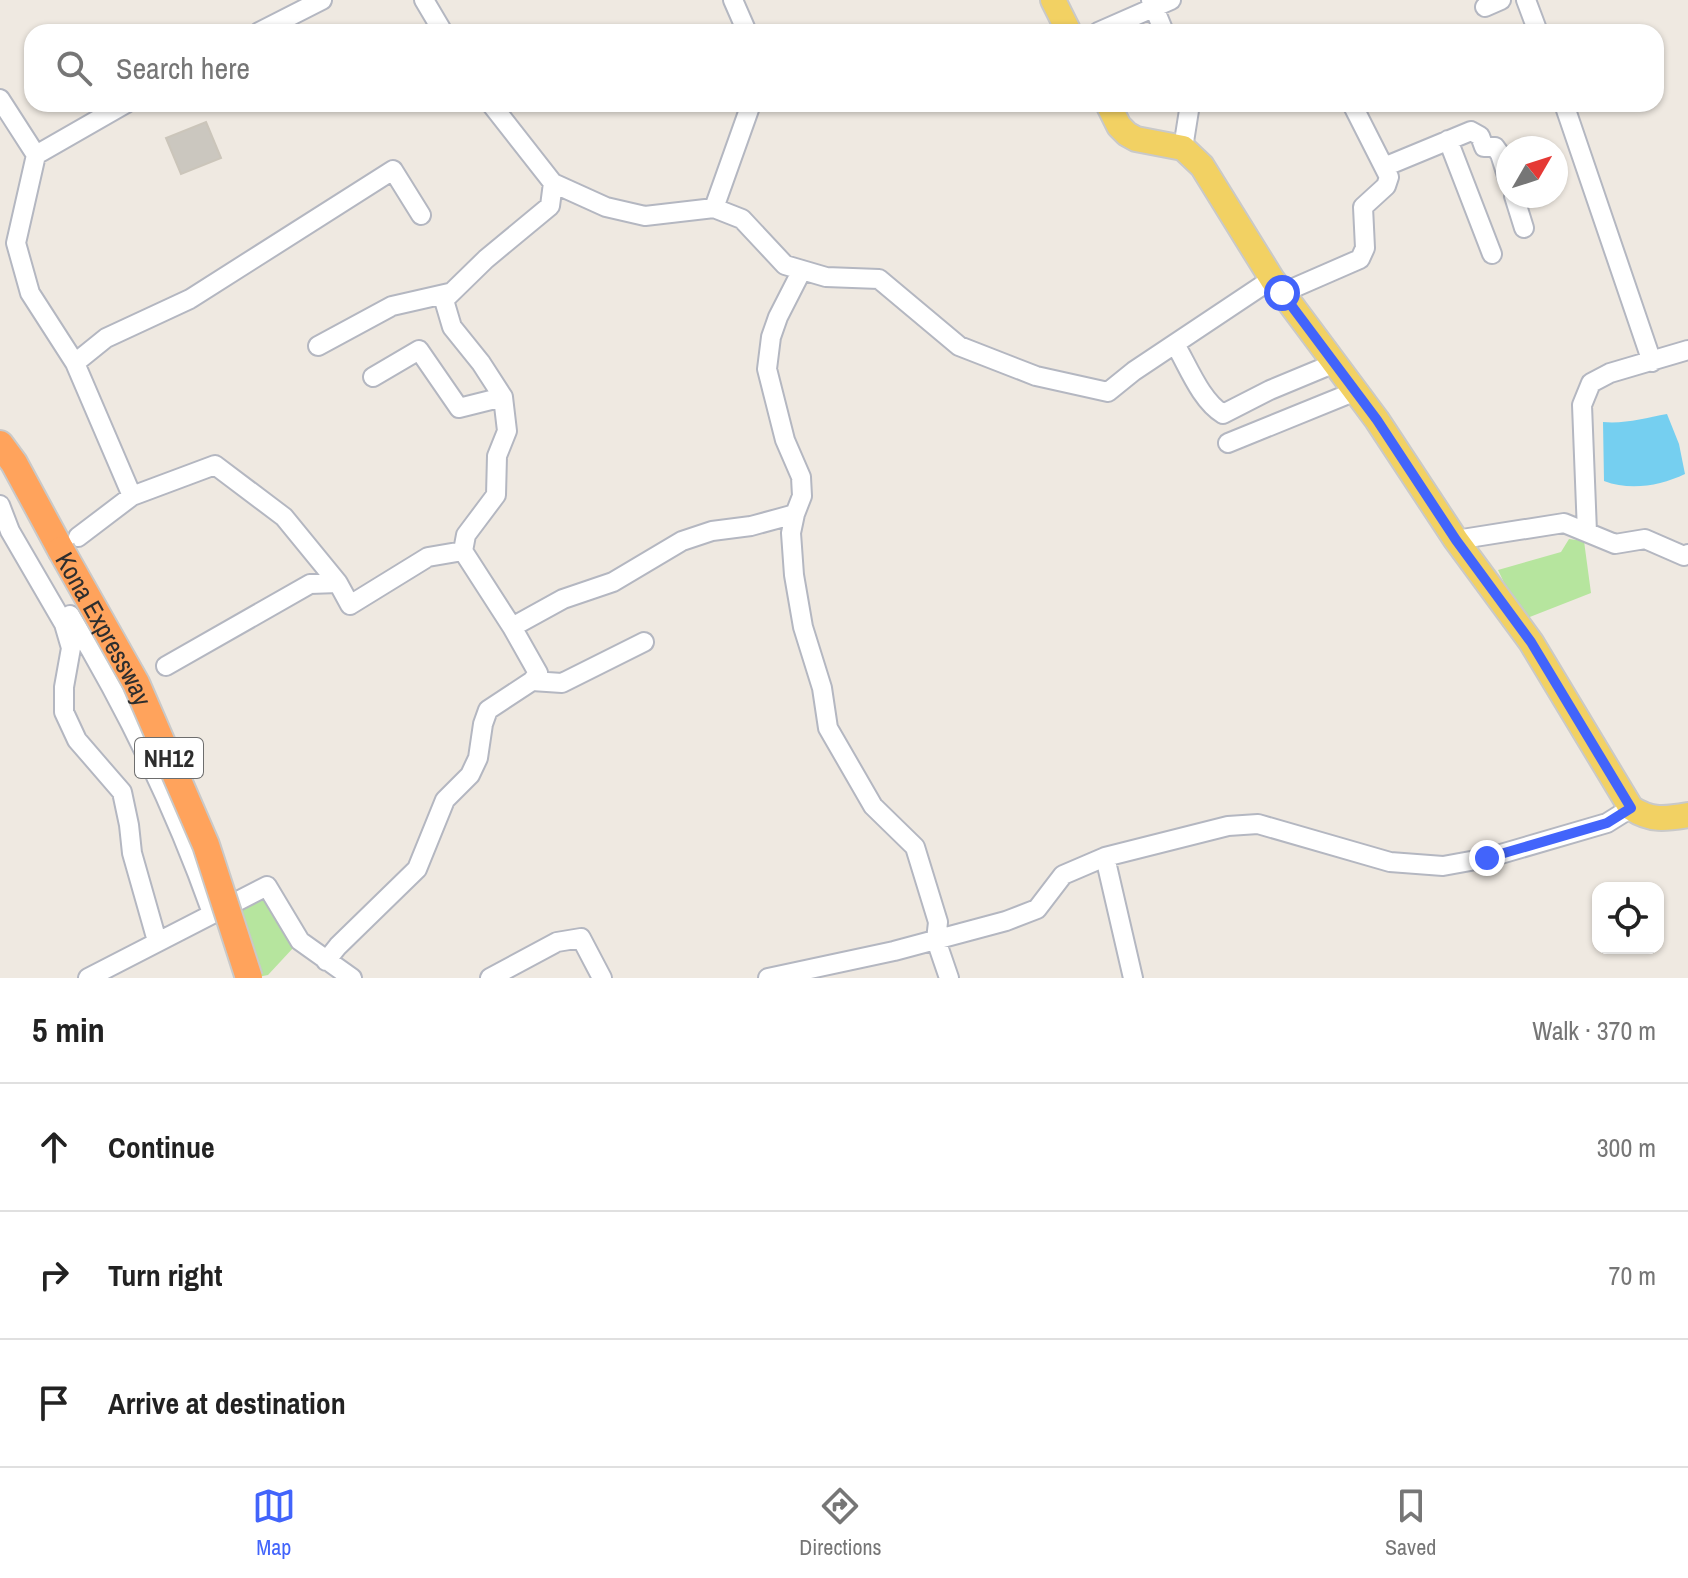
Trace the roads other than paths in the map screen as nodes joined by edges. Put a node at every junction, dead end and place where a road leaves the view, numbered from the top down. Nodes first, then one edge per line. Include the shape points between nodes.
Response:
1 (322, 0) edge
2 (424, 0) edge
3 (733, 0) edge
4 (1053, 0) edge
5 (1171, 0) edge
6 (1526, 0) edge
7 (1152, 4) edge
8 (275, 24) edge
9 (438, 24) edge
10 (744, 24) edge
11 (1065, 24) edge
12 (1113, 24) edge
13 (1161, 24) edge
14 (1535, 24) edge
15 (0, 99) edge
16 (111, 112) edge
17 (497, 112) edge
18 (748, 112) edge
19 (1112, 112) edge
20 (1189, 112) edge
21 (1356, 112) edge
22 (1567, 112) edge
23 (1448, 140) junction
24 (1183, 148) junction
25 (1496, 148) edge
26 (36, 155) junction
27 (1384, 167) junction
28 (553, 183) junction
29 (714, 208) junction
30 (1518, 208) edge
31 (421, 215) dead end
32 (1524, 228) dead end
33 (1492, 254) dead end
34 (802, 270) junction
35 (1277, 286) junction
36 (449, 293) junction
37 (1175, 344) junction
38 (318, 346) dead end
39 (1688, 350) edge
40 (1652, 362) junction
41 (75, 363) junction
42 (1335, 363) junction
43 (373, 377) dead end
44 (1356, 391) junction
45 (503, 397) junction
46 (1228, 443) dead end
47 (0, 444) edge
48 (0, 469) edge
49 (132, 496) junction
50 (38, 508) junction
51 (2, 510) edge
52 (795, 514) junction
53 (1587, 532) junction
54 (78, 537) dead end
55 (1456, 540) junction
56 (463, 551) junction
57 (1688, 554) edge
58 (338, 583) junction
59 (512, 627) junction
60 (644, 642) dead end
61 (166, 666) dead end
62 (532, 681) junction
63 (1631, 808) junction
64 (1688, 815) edge
65 (1105, 857) junction
66 (212, 913) junction
67 (936, 940) junction
68 (157, 941) junction
69 (326, 961) junction
70 (88, 978) edge
71 (249, 978) edge
72 (352, 978) edge
73 (490, 978) edge
74 (602, 978) edge
75 (768, 978) edge
76 (949, 978) edge
77 (1133, 978) edge

1 - 8 street
2 - 9 street
3 - 10 street
4 - 11 main road
5 - 7 street
6 - 14 street
7 - 12 street
7 - 13 street
15 - 26 street
16 - 26 street
17 - 28 street
18 - 29 street
19 - 24 main road via 1119,126 1136,139
20 - 24 street
21 - 27 street
22 - 40 street
23 - 25 street via 1471,131 1484,147
23 - 27 street
23 - 33 street
24 - 35 main road via 1202,166
26 - 41 street via 16,243 30,293
27 - 35 street via 1386,186 1363,207 1365,248 1360,259
28 - 29 street via 606,207 645,216
28 - 36 street via 550,206
29 - 34 street via 742,219 785,265
30 - 32 street
31 - 41 street via 393,170 190,299 106,338
34 - 37 street via 826,277 879,279 959,346 1036,376 1108,392
34 - 52 street via 774,327 767,369 785,440 801,477 802,496
35 - 37 street
35 - 42 main road
36 - 38 street via 392,306
36 - 45 street via 444,300 452,327
37 - 42 street via 1214,409 1223,414
39 - 40 street
40 - 53 street via 1591,383 1582,405
41 - 49 street
42 - 44 main road
43 - 45 street via 419,350 459,408
44 - 46 street
44 - 55 main road
45 - 56 street via 507,431 497,456 496,495 466,535
47 - 50 highway, Kona Expressway / NH12
48 - 50 highway, Kona Expressway / NH12
49 - 54 street
49 - 58 street via 215,465 284,517
50 - 71 highway, Kona Expressway / NH12, bridge via 136,683 206,845
51 - 66 street via 116,695 175,815
51 - 68 street via 70,639 64,712 77,740 122,792 132,853
52 - 59 street via 682,541 613,582 563,599
52 - 67 street via 794,575 828,728 873,806 915,847 938,922
53 - 55 street via 1564,523
53 - 57 street via 1615,544 1645,539
55 - 63 main road via 1531,642
56 - 58 street via 428,557 350,605
56 - 59 street
58 - 61 street via 310,584
59 - 62 street via 538,673
60 - 62 street via 562,683
62 - 69 street via 488,710 478,758 470,775 445,800 417,869
63 - 64 main road via 1657,820
63 - 65 street via 1607,823 1443,866 1390,862 1258,824 1228,826
65 - 67 street via 1063,875 1037,909
65 - 77 street
66 - 68 street
66 - 69 street via 267,886 300,941
67 - 75 street
67 - 76 street
68 - 70 street
69 - 72 street
73 - 74 street via 557,942 581,938

